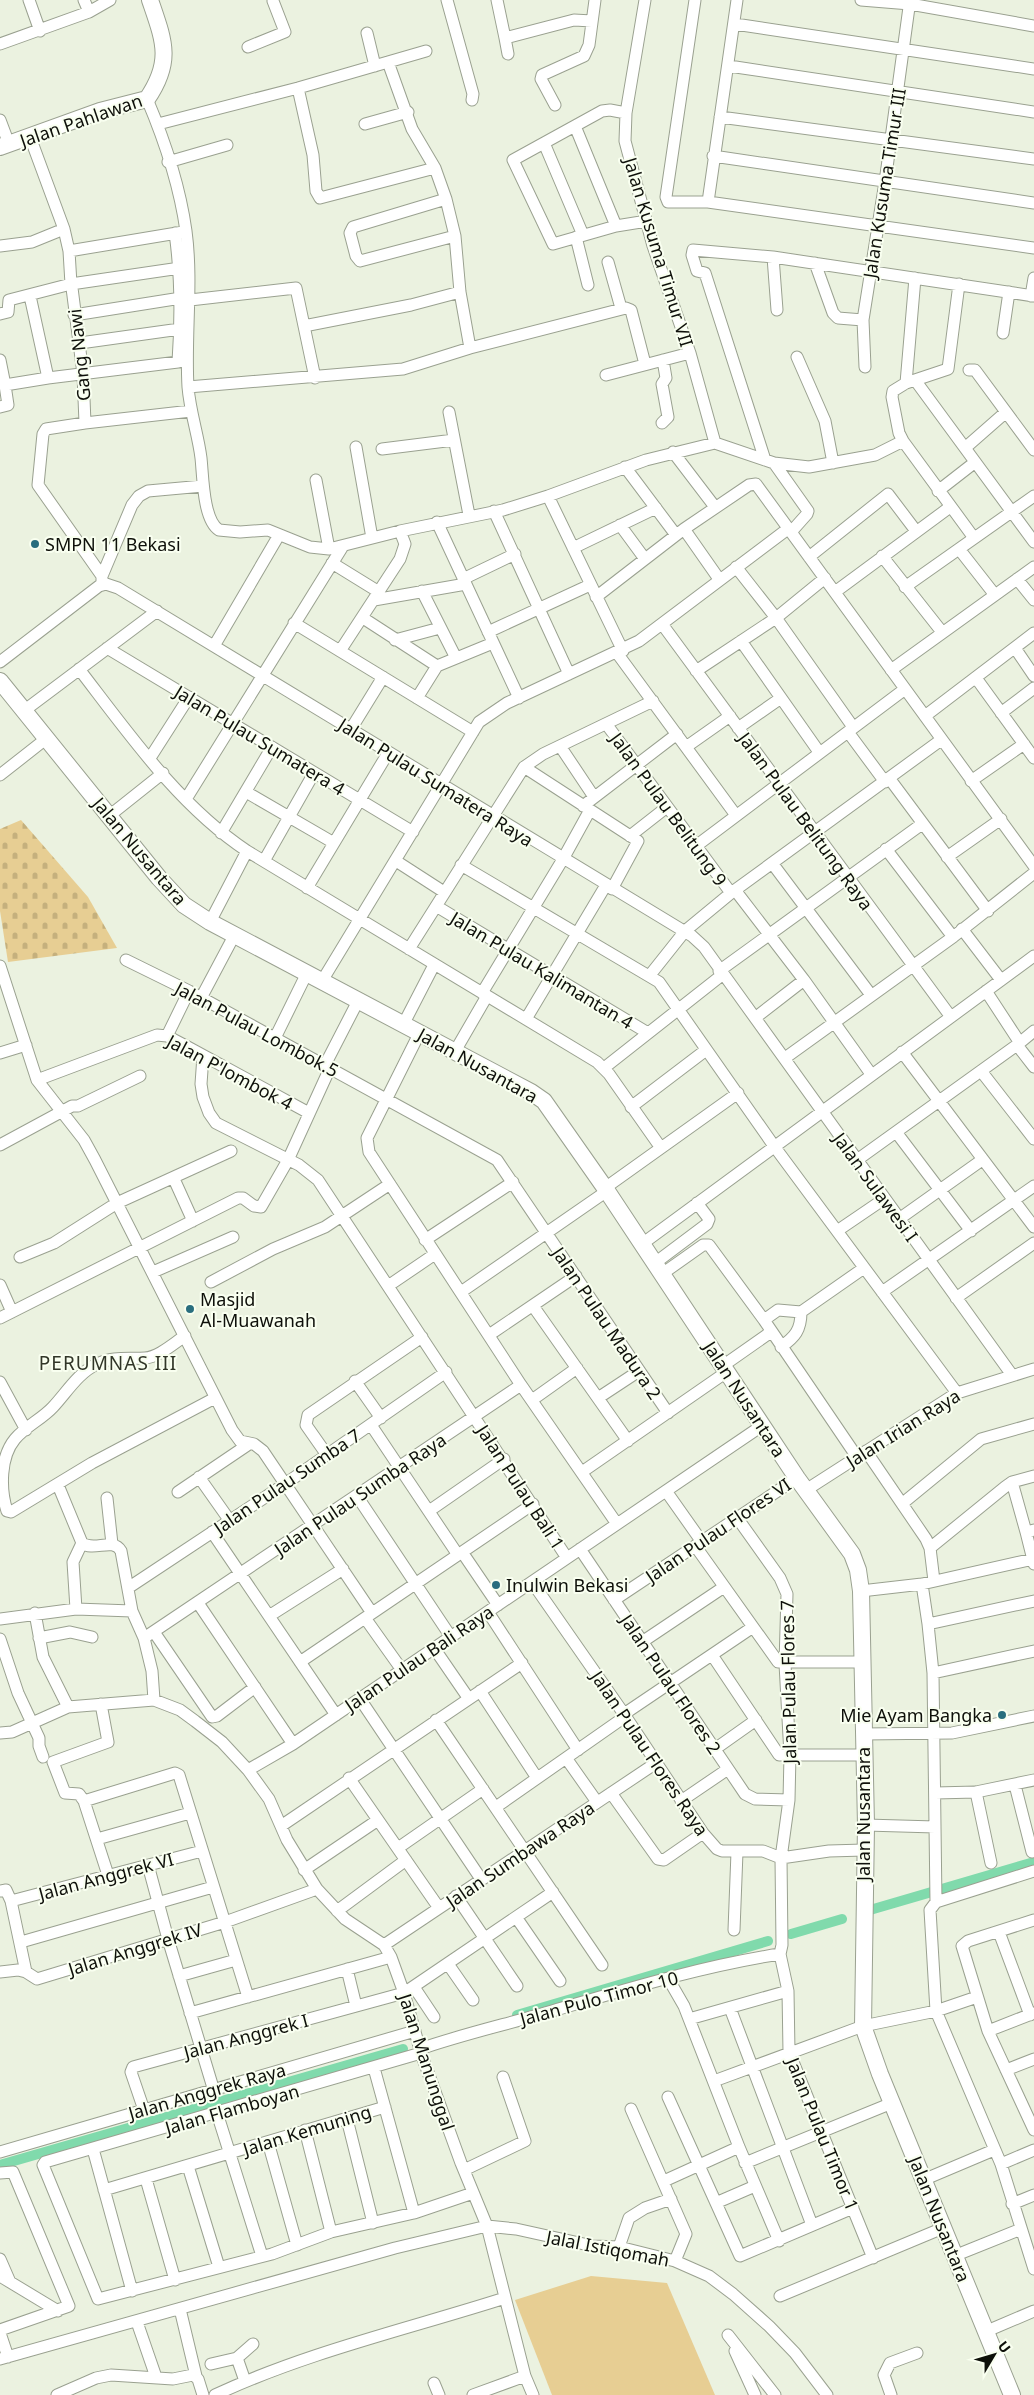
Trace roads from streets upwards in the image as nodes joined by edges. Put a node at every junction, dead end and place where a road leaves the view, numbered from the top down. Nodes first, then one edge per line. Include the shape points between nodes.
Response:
1 (29, 0) edge
2 (84, 0) edge
3 (110, 0) edge
4 (150, 0) edge
5 (274, 0) edge
6 (446, 0) edge
7 (496, 0) edge
8 (595, 0) edge
9 (645, 0) edge
10 (695, 0) edge
11 (738, 0) edge
12 (861, 0) edge
13 (910, 2) edge
14 (89, 12) junction
15 (592, 21) junction
16 (735, 24) junction
17 (1034, 26) edge
18 (40, 31) junction
19 (367, 34) dead end
20 (505, 38) junction
21 (0, 44) edge
22 (248, 47) dead end
23 (903, 48) junction
24 (426, 51) dead end
25 (508, 54) dead end
26 (388, 62) junction
27 (375, 66) junction
28 (729, 66) junction
29 (1034, 68) edge
30 (298, 88) junction
31 (898, 93) junction
32 (147, 100) junction
33 (472, 100) dead end
34 (555, 105) dead end
35 (408, 112) junction
36 (1034, 112) edge
37 (626, 113) junction
38 (720, 116) junction
39 (0, 120) edge
40 (158, 124) junction
41 (365, 124) dead end
42 (576, 126) junction
43 (30, 138) junction
44 (891, 140) junction
45 (544, 144) junction
46 (5, 145) edge
47 (227, 146) dead end
48 (713, 156) junction
49 (1034, 159) edge
50 (168, 162) junction
51 (435, 168) junction
52 (885, 182) junction
53 (446, 198) junction
54 (708, 202) junction
55 (1034, 203) edge
56 (648, 221) junction
57 (616, 226) junction
58 (879, 227) junction
59 (64, 229) junction
60 (181, 232) junction
61 (455, 236) junction
62 (579, 236) junction
63 (0, 246) edge
64 (1034, 248) edge
65 (69, 251) junction
66 (773, 257) junction
67 (608, 262) dead end
68 (815, 263) junction
69 (180, 268) junction
70 (870, 271) junction
71 (915, 278) junction
72 (1034, 278) edge
73 (959, 284) junction
74 (588, 285) dead end
75 (72, 286) junction
76 (460, 292) junction
77 (1009, 292) junction
78 (30, 296) junction
79 (1033, 296) edge
80 (185, 299) junction
81 (620, 308) junction
82 (777, 310) dead end
83 (0, 314) edge
84 (74, 315) junction
85 (863, 320) junction
86 (304, 326) junction
87 (180, 330) junction
88 (1003, 333) dead end
89 (80, 343) junction
90 (470, 348) junction
91 (690, 353) junction
92 (797, 357) dead end
93 (0, 360) edge
94 (663, 360) junction
95 (645, 364) junction
96 (865, 367) dead end
97 (969, 370) dead end
98 (83, 374) junction
99 (606, 375) dead end
100 (48, 378) junction
101 (315, 378) junction
102 (911, 382) junction
103 (4, 385) junction
104 (188, 387) junction
105 (0, 407) edge
106 (191, 411) junction
107 (449, 412) dead end
108 (1006, 412) junction
109 (86, 422) junction
110 (662, 423) dead end
111 (454, 440) junction
112 (903, 441) junction
113 (715, 444) junction
114 (356, 448) dead end
115 (965, 448) junction
116 (382, 449) dead end
117 (1034, 450) edge
118 (673, 452) junction
119 (770, 462) junction
120 (833, 463) junction
121 (974, 463) junction
122 (625, 467) junction
123 (316, 480) dead end
124 (202, 486) junction
125 (938, 491) junction
126 (548, 496) junction
127 (1034, 496) edge
128 (715, 507) junction
129 (950, 507) junction
130 (656, 508) junction
131 (494, 511) junction
132 (1011, 512) junction
133 (469, 515) junction
134 (437, 522) junction
135 (620, 525) junction
136 (790, 530) junction
137 (400, 531) junction
138 (916, 531) junction
139 (680, 532) junction
140 (279, 534) junction
141 (372, 538) junction
142 (974, 538) junction
143 (1034, 542) edge
144 (343, 546) junction
145 (573, 548) junction
146 (329, 549) junction
147 (959, 549) junction
148 (514, 554) junction
149 (882, 556) junction
150 (809, 557) junction
151 (645, 559) junction
152 (332, 564) junction
153 (736, 567) junction
154 (1034, 567) edge
155 (825, 578) junction
156 (719, 579) junction
157 (1017, 579) junction
158 (102, 580) junction
159 (465, 581) junction
160 (590, 585) junction
161 (906, 587) junction
162 (422, 591) junction
163 (836, 592) junction
164 (995, 595) junction
165 (377, 596) junction
166 (596, 597) junction
167 (1034, 600) edge
168 (540, 609) junction
169 (157, 611) junction
170 (363, 618) junction
171 (776, 618) junction
172 (294, 624) junction
173 (662, 624) junction
174 (440, 628) junction
175 (488, 632) junction
176 (942, 632) junction
177 (1034, 633) edge
178 (395, 640) junction
179 (741, 641) junction
180 (493, 643) junction
181 (214, 646) junction
182 (108, 648) junction
183 (1015, 648) junction
184 (340, 651) junction
185 (620, 652) junction
186 (456, 658) junction
187 (0, 662) edge
188 (437, 666) junction
189 (79, 670) junction
190 (891, 670) junction
191 (696, 671) junction
192 (262, 674) junction
193 (569, 674) junction
194 (1034, 676) edge
195 (383, 677) junction
196 (976, 678) junction
197 (0, 681) edge
198 (1034, 688) edge
199 (905, 689) junction
200 (189, 697) junction
201 (417, 698) junction
202 (518, 698) junction
203 (781, 698) junction
204 (652, 701) junction
205 (25, 710) junction
206 (1001, 712) junction
207 (730, 716) junction
208 (925, 716) junction
209 (232, 723) junction
210 (607, 725) junction
211 (738, 728) junction
212 (351, 729) junction
213 (851, 729) junction
214 (473, 732) junction
215 (677, 734) junction
216 (46, 738) junction
217 (942, 740) junction
218 (1024, 744) junction
219 (560, 746) junction
220 (272, 747) junction
221 (686, 747) junction
222 (819, 752) junction
223 (388, 753) junction
224 (150, 758) junction
225 (1034, 758) edge
226 (635, 764) junction
227 (524, 767) junction
228 (163, 773) junction
229 (314, 773) junction
230 (0, 775) edge
231 (887, 780) junction
232 (971, 781) junction
233 (779, 784) junction
234 (441, 785) junction
235 (246, 792) junction
236 (594, 797) junction
237 (186, 799) junction
238 (358, 799) junction
239 (667, 807) junction
240 (587, 808) junction
241 (735, 814) junction
242 (109, 816) junction
243 (491, 816) junction
244 (288, 817) junction
245 (1001, 819) junction
246 (922, 824) junction
247 (413, 832) junction
248 (814, 832) junction
249 (221, 834) junction
250 (634, 838) junction
251 (334, 843) junction
252 (696, 846) junction
253 (886, 849) junction
254 (247, 852) junction
255 (947, 857) junction
256 (564, 859) junction
257 (264, 861) junction
258 (396, 861) junction
259 (772, 863) junction
260 (461, 865) junction
261 (1034, 866) edge
262 (1034, 873) edge
263 (847, 878) junction
264 (609, 887) junction
265 (307, 888) junction
266 (444, 892) junction
267 (733, 892) junction
268 (436, 906) junction
269 (533, 907) junction
270 (806, 907) junction
271 (988, 911) junction
272 (360, 919) junction
273 (210, 922) junction
274 (685, 931) junction
275 (958, 933) junction
276 (234, 934) junction
277 (577, 934) junction
278 (768, 934) junction
279 (409, 949) junction
280 (509, 950) junction
281 (1034, 956) edge
282 (126, 960) dead end
283 (434, 965) junction
284 (0, 966) edge
285 (912, 966) junction
286 (307, 973) junction
287 (721, 973) junction
288 (551, 975) junction
289 (650, 975) junction
290 (804, 980) junction
291 (1001, 980) junction
292 (322, 981) junction
293 (190, 991) junction
294 (986, 991) junction
295 (485, 994) junction
296 (871, 995) junction
297 (201, 998) junction
298 (358, 1001) junction
299 (679, 1010) junction
300 (950, 1017) junction
301 (755, 1018) junction
302 (526, 1019) junction
303 (833, 1023) junction
304 (403, 1025) junction
305 (1034, 1030) edge
306 (648, 1033) junction
307 (419, 1034) junction
308 (167, 1036) junction
309 (274, 1038) junction
310 (1019, 1044) junction
311 (26, 1045) junction
312 (706, 1050) junction
313 (454, 1052) junction
314 (902, 1052) junction
315 (0, 1054) edge
316 (203, 1056) junction
317 (785, 1058) junction
318 (328, 1067) junction
319 (1034, 1067) edge
320 (604, 1068) junction
321 (981, 1071) junction
322 (871, 1074) junction
323 (140, 1076) dead end
324 (37, 1080) junction
325 (738, 1093) junction
326 (387, 1099) junction
327 (938, 1102) junction
328 (631, 1107) junction
329 (61, 1112) junction
330 (822, 1112) junction
331 (309, 1113) junction
332 (1030, 1125) edge
333 (896, 1132) junction
334 (1034, 1139) edge
335 (0, 1146) edge
336 (774, 1146) junction
337 (661, 1148) junction
338 (231, 1151) dead end
339 (288, 1160) junction
340 (857, 1160) junction
341 (982, 1160) junction
342 (174, 1179) junction
343 (513, 1182) junction
344 (390, 1184) junction
345 (1034, 1186) edge
346 (606, 1189) junction
347 (940, 1190) junction
348 (884, 1199) junction
349 (1014, 1201) junction
350 (697, 1203) junction
351 (117, 1204) junction
352 (342, 1216) junction
353 (899, 1219) junction
354 (194, 1221) junction
355 (1034, 1227) edge
356 (837, 1231) junction
357 (971, 1231) junction
358 (547, 1233) junction
359 (233, 1237) dead end
360 (425, 1240) junction
361 (642, 1244) junction
362 (1034, 1245) edge
363 (140, 1247) junction
364 (435, 1254) junction
365 (20, 1257) dead end
366 (930, 1261) junction
367 (864, 1268) junction
368 (659, 1269) junction
369 (153, 1272) junction
370 (576, 1276) junction
371 (212, 1282) dead end
372 (0, 1285) edge
373 (388, 1286) junction
374 (461, 1292) junction
375 (882, 1292) junction
376 (956, 1298) junction
377 (532, 1306) junction
378 (12, 1312) junction
379 (802, 1312) junction
380 (0, 1318) edge
381 (764, 1320) junction
382 (771, 1332) junction
383 (489, 1335) junction
384 (185, 1336) junction
385 (422, 1336) junction
386 (781, 1347) junction
387 (576, 1368) junction
388 (726, 1368) junction
389 (1034, 1369) edge
390 (639, 1371) junction
391 (446, 1372) junction
392 (1012, 1375) junction
393 (0, 1382) edge
394 (355, 1382) junction
395 (521, 1385) junction
396 (957, 1393) junction
397 (215, 1398) junction
398 (598, 1398) junction
399 (532, 1400) junction
400 (668, 1413) junction
401 (475, 1416) junction
402 (381, 1418) junction
403 (1034, 1424) edge
404 (371, 1425) junction
405 (762, 1425) junction
406 (26, 1430) junction
407 (628, 1441) junction
408 (248, 1444) junction
409 (862, 1454) junction
410 (327, 1456) junction
411 (504, 1459) junction
412 (400, 1467) junction
413 (582, 1472) junction
414 (1034, 1476) edge
415 (199, 1477) junction
416 (1012, 1482) junction
417 (285, 1484) junction
418 (802, 1484) junction
419 (58, 1485) junction
420 (666, 1491) junction
421 (178, 1492) dead end
422 (357, 1496) junction
423 (107, 1498) dead end
424 (903, 1503) junction
425 (533, 1504) junction
426 (429, 1511) junction
427 (738, 1519) junction
428 (230, 1521) junction
429 (617, 1524) junction
430 (313, 1526) junction
431 (1030, 1531) edge
432 (212, 1532) junction
433 (82, 1543) junction
434 (112, 1544) junction
435 (699, 1544) junction
436 (930, 1548) junction
437 (580, 1549) junction
438 (460, 1554) junction
439 (567, 1558) junction
440 (1033, 1562) edge
441 (343, 1570) junction
442 (242, 1574) junction
443 (934, 1581) junction
444 (532, 1582) junction
445 (416, 1584) junction
446 (922, 1584) junction
447 (724, 1587) junction
448 (128, 1588) junction
449 (861, 1591) junction
450 (614, 1600) junction
451 (1034, 1602) edge
452 (198, 1603) junction
453 (493, 1608) junction
454 (76, 1610) junction
455 (132, 1611) junction
456 (34, 1613) junction
457 (270, 1616) junction
458 (369, 1616) junction
459 (0, 1618) edge
460 (928, 1624) junction
461 (753, 1627) junction
462 (154, 1632) junction
463 (92, 1637) dead end
464 (451, 1637) junction
465 (39, 1638) junction
466 (144, 1638) junction
467 (0, 1639) edge
468 (642, 1642) junction
469 (434, 1648) junction
470 (1034, 1651) edge
471 (712, 1655) junction
472 (300, 1662) junction
473 (862, 1662) junction
474 (522, 1663) junction
475 (784, 1664) junction
476 (402, 1670) junction
477 (933, 1673) junction
478 (669, 1683) junction
479 (255, 1687) junction
480 (480, 1691) junction
481 (469, 1698) junction
482 (360, 1699) junction
483 (154, 1700) junction
484 (100, 1704) junction
485 (68, 1708) junction
486 (336, 1715) junction
487 (625, 1715) junction
488 (1034, 1716) edge
489 (436, 1720) junction
490 (756, 1720) junction
491 (31, 1724) junction
492 (0, 1733) edge
493 (863, 1734) junction
494 (935, 1735) junction
495 (293, 1744) junction
496 (394, 1749) junction
497 (578, 1750) junction
498 (714, 1750) junction
499 (790, 1755) junction
500 (864, 1755) junction
501 (566, 1758) junction
502 (48, 1760) junction
503 (656, 1763) junction
504 (728, 1769) junction
505 (248, 1770) junction
506 (349, 1778) junction
507 (537, 1778) junction
508 (1034, 1780) edge
509 (1015, 1785) junction
510 (483, 1789) junction
511 (976, 1792) junction
512 (611, 1793) junction
513 (935, 1793) junction
514 (789, 1800) junction
515 (84, 1801) junction
516 (681, 1801) junction
517 (597, 1802) junction
518 (496, 1807) junction
519 (190, 1813) junction
520 (441, 1819) junction
521 (378, 1820) junction
522 (866, 1825) junction
523 (281, 1826) junction
524 (936, 1827) junction
525 (703, 1833) junction
526 (97, 1839) junction
527 (398, 1848) junction
528 (525, 1850) junction
529 (864, 1850) junction
530 (202, 1851) junction
531 (737, 1852) junction
532 (1032, 1852) dead end
533 (781, 1858) junction
534 (406, 1860) junction
535 (991, 1863) dead end
536 (148, 1865) junction
537 (304, 1870) junction
538 (1034, 1871) edge
539 (108, 1876) junction
540 (481, 1879) junction
541 (213, 1887) junction
542 (317, 1889) junction
543 (0, 1891) edge
544 (552, 1892) junction
545 (456, 1896) junction
546 (936, 1899) junction
547 (11, 1901) junction
548 (157, 1902) junction
549 (439, 1908) junction
550 (337, 1911) junction
551 (516, 1917) junction
552 (1034, 1920) edge
553 (225, 1922) junction
554 (734, 1930) dead end
555 (999, 1932) junction
556 (484, 1938) junction
557 (168, 1939) junction
558 (21, 1942) junction
559 (384, 1945) junction
560 (781, 1949) junction
561 (391, 1957) junction
562 (236, 1960) junction
563 (448, 1964) junction
564 (602, 1965) dead end
565 (346, 1968) junction
566 (0, 1972) edge
567 (26, 1972) junction
568 (180, 1976) junction
569 (669, 1980) junction
570 (560, 1981) dead end
571 (517, 1986) dead end
572 (409, 1990) junction
573 (788, 1992) junction
574 (248, 1997) junction
575 (977, 1997) junction
576 (473, 2000) dead end
577 (356, 2006) junction
578 (730, 2008) junction
579 (936, 2011) junction
580 (190, 2012) junction
581 (1032, 2014) edge
582 (434, 2017) dead end
583 (689, 2018) junction
584 (864, 2026) junction
585 (988, 2031) junction
586 (418, 2044) junction
587 (201, 2048) junction
588 (789, 2052) junction
589 (1034, 2059) edge
590 (374, 2068) junction
591 (751, 2068) junction
592 (1006, 2070) junction
593 (503, 2076) dead end
594 (714, 2081) junction
595 (214, 2091) junction
596 (668, 2097) dead end
597 (892, 2103) junction
598 (385, 2107) junction
599 (1029, 2107) edge
600 (631, 2109) dead end
601 (144, 2110) junction
602 (217, 2113) junction
603 (347, 2119) junction
604 (305, 2130) junction
605 (1034, 2130) edge
606 (821, 2131) junction
607 (268, 2142) junction
608 (739, 2147) junction
609 (782, 2147) junction
610 (93, 2149) junction
611 (994, 2150) junction
612 (1034, 2150) edge
613 (0, 2152) edge
614 (230, 2153) junction
615 (745, 2162) junction
616 (700, 2164) junction
617 (1001, 2164) junction
618 (188, 2166) junction
619 (464, 2170) junction
620 (0, 2173) edge
621 (146, 2179) junction
622 (664, 2180) junction
623 (923, 2180) junction
624 (755, 2186) junction
625 (104, 2190) junction
626 (473, 2193) junction
627 (1034, 2196) edge
628 (671, 2199) junction
629 (718, 2202) junction
630 (1012, 2204) junction
631 (853, 2208) junction
632 (414, 2213) junction
633 (373, 2223) junction
634 (812, 2225) junction
635 (487, 2226) junction
636 (942, 2228) junction
637 (1021, 2229) junction
638 (331, 2232) junction
639 (779, 2241) junction
640 (297, 2245) junction
641 (619, 2247) junction
642 (262, 2256) junction
643 (954, 2256) junction
644 (0, 2258) edge
645 (873, 2258) junction
646 (676, 2261) junction
647 (219, 2267) junction
648 (1034, 2269) edge
649 (5, 2279) edge
650 (175, 2280) junction
651 (132, 2291) junction
652 (780, 2296) dead end
653 (505, 2298) junction
654 (180, 2309) junction
655 (58, 2310) junction
656 (1034, 2311) edge
657 (138, 2322) junction
658 (0, 2331) edge
659 (987, 2331) junction
660 (253, 2344) dead end
661 (917, 2353) dead end
662 (4, 2358) edge
663 (237, 2358) junction
664 (211, 2364) dead end
665 (196, 2376) junction
666 (525, 2376) junction
667 (156, 2377) junction
668 (245, 2382) junction
669 (434, 2383) dead end
670 (57, 2395) edge
671 (202, 2395) edge
672 (215, 2395) edge
673 (439, 2395) edge
674 (473, 2395) edge
675 (533, 2395) edge
676 (755, 2395) edge
677 (775, 2395) edge
678 (827, 2395) edge
679 (891, 2395) edge
680 (1012, 2395) edge

1 - 18 street
2 - 14 street
3 - 14 street
4 - 32 street, Jalan Pahlawan via 164,39 165,54 157,84
5 - 22 street via 285,32
6 - 33 street
7 - 20 street
8 - 15 street
9 - 37 street, Jalan Kusuma Timur VII
10 - 54 street via 666,198 668,202
11 - 16 street
12 - 13 street
13 - 17 street
13 - 23 street, Jalan Kusuma Timur III
14 - 18 street
15 - 20 street via 574,20
15 - 34 street via 584,56 542,76
16 - 23 street
16 - 28 street
18 - 21 street
19 - 27 street
20 - 25 street
23 - 29 street
23 - 31 street, Jalan Kusuma Timur III
24 - 26 street
26 - 27 street
26 - 35 street
27 - 30 street
28 - 31 street
28 - 38 street
30 - 40 street
30 - 51 street via 313,155 316,192 320,198
31 - 36 street
31 - 44 street, Jalan Kusuma Timur III
32 - 40 street
32 - 43 street, Jalan Pahlawan via 100,111
35 - 41 street
35 - 51 street via 412,130
37 - 42 street via 602,111
37 - 56 street, Jalan Kusuma Timur VII via 627,151
38 - 44 street
38 - 48 street
39 - 46 street
40 - 50 street
42 - 45 street
42 - 57 street
43 - 46 street, Jalan Pahlawan
43 - 59 street, Gang Nawi
44 - 49 street
44 - 52 street, Jalan Kusuma Timur III
45 - 62 street
45 - 62 street via 513,160 550,242 553,244
47 - 50 street
48 - 52 street
48 - 54 street
50 - 60 street
51 - 53 street
52 - 55 street
52 - 58 street, Jalan Kusuma Timur III
53 - 61 street
53 - 61 street via 353,227 350,233 360,261
54 - 58 street
56 - 57 street
56 - 91 street, Jalan Kusuma Timur VII via 653,246
57 - 62 street
58 - 64 street
58 - 70 street, Jalan Kusuma Timur III
59 - 63 street via 32,242
59 - 65 street, Gang Nawi
60 - 65 street
60 - 69 street
60 - 80 street
61 - 76 street
62 - 74 street
65 - 75 street, Gang Nawi
66 - 68 street
66 - 82 street
66 - 119 street via 697,249 693,250 692,256 697,271 705,273
67 - 81 street
68 - 70 street
68 - 85 street via 835,316
69 - 75 street
69 - 80 street
70 - 71 street
70 - 85 street, Jalan Kusuma Timur III
71 - 73 street
71 - 102 street
72 - 79 street
73 - 77 street
73 - 102 street via 948,369
75 - 78 street
75 - 84 street, Gang Nawi
76 - 86 street via 392,310
76 - 90 street
77 - 79 street
77 - 88 street
78 - 83 street via 10,300 8,312
78 - 100 street
80 - 84 street
80 - 86 street via 296,288
80 - 87 street
80 - 104 street
81 - 90 street
81 - 95 street via 631,310
84 - 89 street, Gang Nawi
85 - 96 street, Jalan Kusuma Timur III
86 - 101 street
87 - 89 street
87 - 98 street via 178,362
89 - 98 street, Gang Nawi
90 - 101 street via 403,369
91 - 94 street
91 - 113 street, Jalan Kusuma Timur VII
92 - 120 street via 825,421
93 - 103 street
94 - 95 street
94 - 110 street via 666,379 662,384 668,417
95 - 99 street
97 - 108 street via 975,370
98 - 100 street
98 - 109 street, Gang Nawi
100 - 103 street
101 - 104 street
102 - 112 street via 893,391 892,397
102 - 115 street
103 - 105 street via 8,405
104 - 106 street
106 - 109 street
106 - 124 street via 201,458
107 - 111 street
108 - 115 street
108 - 117 street
109 - 158 street via 46,429 38,485
111 - 116 street
111 - 133 street
112 - 120 street via 875,456
112 - 125 street
113 - 118 street
113 - 119 street
114 - 141 street
115 - 121 street
118 - 122 street
118 - 128 street
119 - 120 street via 809,467
119 - 136 street via 808,511
121 - 125 street
121 - 132 street
122 - 126 street
122 - 130 street
123 - 146 street
124 - 140 street via 213,523 219,530 268,530
124 - 158 street via 148,491 139,496 132,505
125 - 129 street
126 - 131 street
126 - 145 street
127 - 132 street
128 - 136 street via 756,484
128 - 139 street
129 - 138 street
129 - 142 street
130 - 135 street
130 - 139 street
131 - 133 street
131 - 148 street
132 - 142 street
132 - 143 street
133 - 134 street
134 - 137 street
134 - 159 street
135 - 145 street
135 - 151 street
136 - 150 street
136 - 153 street
137 - 141 street
137 - 165 street via 403,552
138 - 149 street
138 - 150 street via 888,494
139 - 151 street
139 - 156 street
140 - 146 street via 310,547
140 - 181 street
141 - 144 street
142 - 147 street
144 - 146 street
144 - 152 street
145 - 160 street
147 - 161 street
147 - 164 street
148 - 159 street
148 - 168 street
149 - 161 street
149 - 163 street
150 - 155 street
151 - 166 street
152 - 165 street
152 - 172 street
153 - 156 street
153 - 171 street
154 - 157 street
155 - 163 street
155 - 171 street
156 - 173 street
157 - 164 street
157 - 167 street
158 - 169 street, Jalan Pulau Sumatera Raya
158 - 187 street
159 - 162 street
159 - 175 street
160 - 166 street
160 - 168 street
161 - 176 street
162 - 165 street
162 - 174 street
163 - 190 street
164 - 176 street
165 - 170 street
166 - 185 street
168 - 175 street
168 - 193 street
169 - 181 street, Jalan Pulau Sumatera Raya
169 - 182 street
170 - 178 street
170 - 184 street
171 - 179 street
171 - 213 street
172 - 184 street
172 - 192 street
173 - 185 street
173 - 191 street, Jalan Pulau Belitung Raya
174 - 178 street
174 - 186 street
175 - 180 street
176 - 190 street
177 - 183 street
178 - 188 street
179 - 191 street
179 - 203 street
180 - 186 street
180 - 202 street
181 - 192 street, Jalan Pulau Sumatera Raya
182 - 189 street
182 - 200 street, Jalan Pulau Sumatera 4
183 - 194 street
183 - 196 street
184 - 195 street
185 - 193 street
185 - 204 street
186 - 188 street
188 - 201 street
189 - 205 street
189 - 224 street
190 - 199 street
191 - 207 street, Jalan Pulau Belitung Raya
192 - 209 street
192 - 212 street, Jalan Pulau Sumatera Raya
193 - 202 street
195 - 201 street
195 - 212 street
196 - 206 street
196 - 208 street
197 - 205 street, Jalan Nusantara
198 - 206 street
199 - 208 street
199 - 213 street
200 - 209 street, Jalan Pulau Sumatera 4
200 - 224 street
201 - 214 street
202 - 214 street via 486,716
203 - 211 street
203 - 222 street
204 - 210 street
204 - 215 street
205 - 216 street, Jalan Nusantara
206 - 218 street
207 - 211 street, Jalan Pulau Belitung Raya
207 - 221 street
208 - 217 street
209 - 220 street, Jalan Pulau Sumatera 4
209 - 237 street
210 - 219 street
210 - 226 street, Jalan Pulau Belitung 9
211 - 233 street, Jalan Pulau Belitung Raya
212 - 223 street, Jalan Pulau Sumatera Raya
213 - 222 street
213 - 231 street
214 - 234 street
215 - 221 street
215 - 226 street
216 - 230 street
216 - 242 street, Jalan Nusantara
217 - 231 street
217 - 232 street
218 - 225 street
218 - 232 street
219 - 227 street
219 - 236 street
220 - 229 street, Jalan Pulau Sumatera 4
220 - 235 street
221 - 241 street
222 - 233 street
223 - 234 street, Jalan Pulau Sumatera Raya
223 - 238 street
224 - 228 street
226 - 236 street
226 - 239 street, Jalan Pulau Belitung 9
227 - 240 street
227 - 243 street
228 - 237 street
228 - 242 street
229 - 238 street, Jalan Pulau Sumatera 4
229 - 244 street
231 - 246 street
231 - 248 street
232 - 245 street
233 - 241 street
233 - 248 street, Jalan Pulau Belitung Raya
234 - 243 street, Jalan Pulau Sumatera Raya
234 - 247 street
235 - 244 street
235 - 249 street
236 - 240 street
237 - 249 street
238 - 247 street, Jalan Pulau Sumatera 4
238 - 251 street
239 - 250 street
239 - 252 street, Jalan Pulau Belitung 9
240 - 250 street
240 - 256 street
241 - 252 street
242 - 273 street, Jalan Nusantara via 176,899
243 - 256 street, Jalan Pulau Sumatera Raya
243 - 260 street
244 - 251 street
244 - 257 street
245 - 255 street
245 - 261 street
246 - 253 street
246 - 255 street
247 - 258 street
248 - 259 street
248 - 263 street, Jalan Pulau Belitung Raya
249 - 254 street
250 - 264 street
251 - 265 street
252 - 267 street, Jalan Pulau Belitung 9
253 - 263 street
253 - 275 street
254 - 257 street
254 - 273 street
255 - 271 street
256 - 264 street, Jalan Pulau Sumatera Raya
256 - 269 street
257 - 265 street
258 - 266 street
258 - 272 street
259 - 267 street
259 - 270 street
260 - 266 street
260 - 269 street
262 - 271 street
263 - 270 street
263 - 285 street, Jalan Pulau Belitung Raya
264 - 274 street, Jalan Pulau Sumatera Raya
264 - 277 street
265 - 272 street
266 - 268 street
267 - 274 street
267 - 278 street, Jalan Pulau Belitung 9
268 - 279 street
268 - 280 street, Jalan Pulau Kalimantan 4
269 - 277 street
269 - 280 street
270 - 278 street
270 - 296 street
271 - 275 street
272 - 279 street
272 - 292 street
273 - 276 street, Jalan Nusantara
274 - 287 street, Jalan Pulau Sumatera Raya via 704,947
274 - 289 street
275 - 285 street
275 - 291 street
276 - 286 street, Jalan Nusantara
276 - 297 street
277 - 288 street
277 - 289 street
278 - 287 street
278 - 290 street, Jalan Pulau Belitung 9
279 - 283 street
280 - 288 street, Jalan Pulau Kalimantan 4
280 - 295 street
281 - 291 street
282 - 293 street, Jalan Pulau Lombok.5
283 - 295 street
283 - 304 street
284 - 311 street
285 - 296 street
285 - 300 street, Jalan Pulau Belitung Raya
286 - 292 street, Jalan Nusantara
286 - 309 street
287 - 299 street
287 - 301 street, Jalan Pulau Sumatera Raya
288 - 302 street
288 - 306 street, Jalan Pulau Kalimantan 4
289 - 299 street
290 - 301 street
290 - 303 street, Jalan Pulau Belitung 9
291 - 294 street
292 - 298 street, Jalan Nusantara
293 - 297 street, Jalan Pulau Lombok.5
293 - 308 street
294 - 300 street
294 - 310 street
295 - 302 street
295 - 313 street
296 - 303 street
297 - 309 street, Jalan Pulau Lombok.5
298 - 304 street, Jalan Nusantara
298 - 318 street
299 - 306 street
299 - 312 street
300 - 314 street
301 - 317 street, Jalan Pulau Sumatera Raya
302 - 320 street
303 - 317 street
303 - 322 street, Jalan Pulau Belitung 9
304 - 307 street, Jalan Nusantara
305 - 310 street
306 - 320 street
307 - 313 street, Jalan Nusantara
307 - 326 street
308 - 316 street, Jalan P'lombok 4
308 - 324 street, Jalan P'lombok 4 via 149,1036
309 - 318 street, Jalan Pulau Lombok.5
310 - 319 street
310 - 321 street
311 - 315 street
311 - 324 street
312 - 325 street
312 - 328 street
313 - 346 street, Jalan Nusantara via 544,1101
314 - 322 street
314 - 327 street
316 - 331 street, Jalan P'lombok 4
316 - 339 street, Jalan Pulau Bali 1 via 203,1097 216,1123
317 - 330 street, Jalan Pulau Sumatera Raya
318 - 326 street, Jalan Pulau Lombok.5
318 - 331 street
320 - 328 street
321 - 327 street
321 - 332 street
322 - 330 street
323 - 329 street
324 - 329 street
325 - 336 street
325 - 337 street
326 - 343 street, Jalan Pulau Lombok.5 via 489,1154
326 - 344 street via 367,1144
327 - 333 street
327 - 341 street
328 - 337 street
329 - 335 street
329 - 351 street via 84,1140
330 - 336 street
330 - 340 street, Jalan Sulawesi I
331 - 339 street
332 - 334 street
333 - 340 street
333 - 347 street
336 - 350 street
336 - 356 street
337 - 346 street
338 - 342 street
339 - 352 street, Jalan Pulau Bali 1 via 318,1180
339 - 354 street via 261,1207 238,1198
340 - 348 street, Jalan Sulawesi I
341 - 347 street
341 - 349 street
342 - 351 street
342 - 354 street
343 - 358 street, Jalan Pulau Madura 2
343 - 360 street
344 - 352 street
344 - 360 street
345 - 349 street
346 - 358 street
346 - 361 street, Jalan Nusantara
347 - 353 street
347 - 357 street
348 - 353 street, Jalan Sulawesi I
348 - 356 street
349 - 355 street
349 - 357 street
350 - 361 street
350 - 368 street via 709,1219 707,1224
351 - 363 street
351 - 365 street via 54,1243
352 - 371 street
352 - 373 street, Jalan Pulau Bali 1
353 - 366 street, Jalan Sulawesi I
354 - 363 street
356 - 367 street
357 - 366 street
358 - 370 street, Jalan Pulau Madura 2
358 - 374 street
359 - 369 street
360 - 364 street
361 - 368 street, Jalan Nusantara
362 - 376 street
363 - 369 street
363 - 378 street
364 - 373 street
364 - 374 street
366 - 375 street
366 - 376 street, Jalan Sulawesi I
367 - 375 street
367 - 379 street
368 - 381 street via 709,1245
368 - 388 street, Jalan Nusantara
369 - 384 street
370 - 377 street
370 - 390 street, Jalan Pulau Madura 2
372 - 378 street
373 - 385 street, Jalan Pulau Bali 1
374 - 383 street
375 - 396 street
376 - 392 street, Jalan Sulawesi I
377 - 383 street
377 - 387 street
378 - 380 street
379 - 381 street via 778,1310
379 - 386 street via 795,1337
381 - 382 street
382 - 386 street
382 - 388 street
383 - 395 street
384 - 397 street
384 - 406 street via 147,1358 126,1356 89,1368 47,1414
385 - 391 street, Jalan Pulau Bali 1
385 - 394 street
386 - 409 street
387 - 398 street
387 - 399 street
388 - 400 street
388 - 405 street, Jalan Nusantara
389 - 392 street, Jalan Irian Raya
390 - 398 street
390 - 400 street, Jalan Pulau Madura 2
391 - 401 street, Jalan Pulau Bali 1
391 - 402 street, Jalan Pulau Sumba 7
392 - 396 street, Jalan Irian Raya
393 - 406 street
394 - 402 street
394 - 410 street via 312,1410 305,1420
395 - 399 street
395 - 401 street, Jalan Pulau Sumba Raya
396 - 409 street, Jalan Irian Raya
397 - 408 street via 236,1436
397 - 419 street via 124,1445
398 - 407 street
399 - 413 street
400 - 407 street
401 - 411 street, Jalan Pulau Bali 1
401 - 412 street, Jalan Pulau Sumba Raya
402 - 404 street, Jalan Pulau Sumba 7
403 - 424 street via 981,1439
404 - 410 street, Jalan Pulau Sumba 7
404 - 412 street
405 - 418 street, Jalan Nusantara
405 - 420 street, Jalan Pulau Bali Raya
406 - 419 street via 9,1447 3,1464 1,1489 7,1511 11,1512
407 - 413 street
408 - 415 street
408 - 417 street via 260,1447
409 - 418 street, Jalan Irian Raya
409 - 424 street
410 - 417 street, Jalan Pulau Sumba 7
411 - 425 street, Jalan Pulau Bali 1
411 - 426 street
412 - 422 street, Jalan Pulau Sumba Raya
412 - 426 street
413 - 429 street
414 - 416 street
415 - 421 street
415 - 428 street
416 - 431 street
416 - 436 street
417 - 428 street, Jalan Pulau Sumba 7
417 - 430 street
418 - 427 street, Jalan Pulau Flores VI
418 - 449 street, Jalan Nusantara via 856,1560
419 - 433 street
420 - 429 street, Jalan Pulau Bali Raya
420 - 435 street
422 - 430 street, Jalan Pulau Sumba Raya
422 - 445 street
423 - 434 street
424 - 436 street
425 - 438 street
425 - 439 street, Jalan Pulau Bali 1
426 - 438 street
427 - 435 street, Jalan Pulau Flores VI
427 - 475 street, Jalan Pulau Flores 7 via 785,1586
428 - 432 street, Jalan Pulau Sumba 7
429 - 437 street, Jalan Pulau Bali Raya
430 - 441 street
430 - 442 street, Jalan Pulau Sumba Raya
431 - 440 street
432 - 442 street
432 - 448 street, Jalan Pulau Sumba 7
433 - 434 street via 90,1547
433 - 454 street via 73,1562
434 - 448 street via 121,1551
435 - 447 street
435 - 450 street, Jalan Pulau Flores VI
436 - 443 street
437 - 439 street, Jalan Pulau Bali Raya
437 - 450 street, Jalan Pulau Flores 2
438 - 445 street
438 - 453 street
439 - 444 street, Jalan Pulau Bali Raya
440 - 443 street
441 - 457 street
441 - 458 street
442 - 452 street, Jalan Pulau Sumba Raya
442 - 457 street
443 - 446 street
444 - 453 street, Jalan Pulau Bali Raya
444 - 487 street, Jalan Pulau Flores Raya
445 - 458 street
445 - 464 street
446 - 449 street
446 - 460 street
447 - 461 street
447 - 468 street
448 - 455 street
449 - 473 street, Jalan Nusantara
450 - 468 street, Jalan Pulau Flores 2
451 - 460 street
452 - 462 street, Jalan Pulau Sumba Raya
452 - 479 street
453 - 464 street, Jalan Pulau Bali Raya
453 - 474 street
454 - 455 street
454 - 456 street
455 - 466 street
456 - 459 street
456 - 465 street
457 - 472 street
458 - 472 street
458 - 476 street
460 - 477 street
461 - 471 street
461 - 475 street via 775,1660
462 - 466 street, Jalan Pulau Sumba Raya
462 - 479 street via 212,1717
463 - 465 street via 70,1632
464 - 469 street, Jalan Pulau Bali Raya
465 - 485 street via 43,1657
466 - 483 street via 152,1671
467 - 491 street
468 - 478 street, Jalan Pulau Flores 2
469 - 476 street, Jalan Pulau Bali Raya
469 - 481 street
470 - 477 street
471 - 478 street
471 - 490 street
472 - 486 street
473 - 475 street
473 - 493 street, Jalan Nusantara
474 - 480 street
474 - 497 street
475 - 499 street, Jalan Pulau Flores 7
476 - 482 street, Jalan Pulau Bali Raya
477 - 494 street
478 - 487 street
478 - 498 street, Jalan Pulau Flores 2
479 - 495 street
480 - 481 street
480 - 507 street
481 - 489 street
482 - 486 street, Jalan Pulau Bali Raya
482 - 496 street
483 - 484 street
483 - 505 street, Jalan Manunggal via 180,1710 195,1721 222,1742
484 - 485 street
484 - 502 street via 108,1742
485 - 491 street
486 - 495 street, Jalan Pulau Bali Raya
487 - 497 street
487 - 503 street, Jalan Pulau Flores Raya
488 - 494 street
489 - 496 street
489 - 510 street
490 - 498 street
490 - 499 street via 777,1753
491 - 492 street
491 - 502 street
493 - 494 street
493 - 500 street, Jalan Nusantara
494 - 513 street
495 - 505 street, Jalan Pulau Bali Raya
496 - 506 street
496 - 520 street
497 - 501 street
498 - 504 street, Jalan Pulau Flores 2
499 - 500 street
499 - 514 street, Jalan Pulau Flores 7
500 - 522 street, Jalan Nusantara
501 - 507 street
501 - 517 street
502 - 515 street via 65,1793 79,1794
503 - 512 street, Jalan Sumbawa Raya
503 - 516 street, Jalan Pulau Flores Raya
504 - 514 street, Jalan Pulau Flores 2 via 750,1797
504 - 516 street, Jalan Pulau Flores 2
505 - 523 street, Jalan Manunggal via 269,1799
506 - 521 street
506 - 523 street
507 - 518 street
508 - 509 street
509 - 511 street
509 - 532 street
510 - 518 street
510 - 520 street
511 - 513 street
511 - 535 street
512 - 517 street, Jalan Sumbawa Raya
512 - 525 street via 658,1859 664,1860
513 - 524 street
514 - 533 street, Jalan Pulau Flores 7
515 - 519 street via 176,1773
515 - 526 street
516 - 525 street, Jalan Pulau Flores Raya
517 - 528 street, Jalan Sumbawa Raya
518 - 528 street
519 - 526 street
519 - 530 street
520 - 527 street
520 - 540 street
521 - 527 street
521 - 537 street
522 - 524 street
522 - 529 street, Jalan Nusantara
523 - 537 street, Jalan Manunggal
524 - 546 street
525 - 531 street, Jalan Pulau Flores Raya via 717,1849
526 - 539 street
527 - 534 street
528 - 540 street, Jalan Sumbawa Raya
528 - 544 street
529 - 533 street, Jalan Pulau Flores Raya
529 - 584 street, Jalan Nusantara
530 - 536 street, Jalan Anggrek VI
530 - 541 street
531 - 533 street, Jalan Pulau Flores Raya via 763,1851
531 - 554 street
533 - 560 street, Jalan Pulau Timor 1
534 - 549 street
534 - 550 street
536 - 539 street, Jalan Anggrek VI
536 - 548 street
537 - 542 street, Jalan Manunggal
538 - 546 street
539 - 547 street, Jalan Anggrek VI
540 - 545 street, Jalan Sumbawa Raya
541 - 548 street
541 - 553 street
542 - 550 street, Jalan Manunggal
542 - 553 street, Jalan Anggrek IV
543 - 547 street via 6,1890
544 - 551 street, Jalan Anggrek I
544 - 564 street
545 - 549 street, Jalan Sumbawa Raya
545 - 556 street
546 - 579 street via 930,1910
547 - 558 street
548 - 557 street
548 - 558 street
549 - 559 street, Jalan Sumbawa Raya
550 - 559 street, Jalan Manunggal
551 - 556 street, Jalan Anggrek I
551 - 570 street
552 - 555 street
553 - 557 street, Jalan Anggrek IV
553 - 562 street
555 - 575 street via 964,1943 962,1950
555 - 581 street
556 - 563 street, Jalan Anggrek I
556 - 571 street
557 - 567 street, Jalan Anggrek IV via 46,1977 37,1979
557 - 568 street
558 - 567 street
559 - 561 street, Jalan Manunggal
560 - 569 street, Jalan Pulo Timor 10
560 - 573 street, Jalan Pulau Timor 1
561 - 565 street
561 - 572 street, Jalan Manunggal
562 - 568 street
562 - 574 street
563 - 572 street, Jalan Anggrek I
563 - 576 street
565 - 574 street
565 - 577 street
566 - 567 street
568 - 580 street
569 - 583 street
569 - 586 street, Jalan Pulo Timor 10
572 - 577 street, Jalan Anggrek I
572 - 582 street
572 - 586 street, Jalan Manunggal
573 - 578 street
573 - 588 street, Jalan Pulau Timor 1
574 - 580 street
575 - 579 street
575 - 585 street
577 - 587 street, Jalan Anggrek I
578 - 583 street
578 - 591 street
579 - 584 street
579 - 611 street
580 - 587 street
581 - 585 street
583 - 594 street
584 - 588 street
584 - 597 street, Jalan Nusantara via 866,2039
585 - 592 street
586 - 590 street, Jalan Flamboyan
586 - 595 street, Jalan Anggrek Raya
586 - 619 street, Jalan Manunggal
587 - 595 street
587 - 601 street, Jalan Anggrek I via 131,2068
588 - 591 street
588 - 606 street, Jalan Pulau Timor 1
589 - 592 street
590 - 598 street
590 - 602 street, Jalan Flamboyan
591 - 594 street
591 - 609 street
592 - 599 street
593 - 619 street via 525,2141
594 - 608 street
595 - 601 street, Jalan Anggrek Raya
596 - 616 street
597 - 606 street
597 - 623 street, Jalan Nusantara
598 - 603 street, Jalan Kemuning
598 - 632 street
599 - 605 street
600 - 622 street
601 - 613 street, Jalan Anggrek Raya
602 - 610 street, Jalan Flamboyan
602 - 614 street
603 - 604 street, Jalan Kemuning
603 - 633 street
604 - 607 street, Jalan Kemuning
604 - 638 street
606 - 609 street
606 - 631 street, Jalan Pulau Timor 1
607 - 614 street, Jalan Kemuning
607 - 640 street
608 - 615 street
608 - 616 street
609 - 615 street
609 - 634 street
610 - 625 street
610 - 651 street, Jalan Flamboyan via 43,2163 96,2298 104,2299
611 - 617 street
611 - 623 street
612 - 617 street
614 - 618 street, Jalan Kemuning
614 - 642 street
615 - 624 street
616 - 622 street
616 - 629 street
617 - 630 street
618 - 621 street, Jalan Kemuning
618 - 647 street
619 - 626 street, Jalan Manunggal
620 - 655 street via 13,2172 69,2305
621 - 625 street, Jalan Kemuning
621 - 650 street
622 - 628 street
623 - 636 street, Jalan Nusantara
624 - 629 street
624 - 639 street
625 - 651 street
626 - 632 street
626 - 635 street, Jalan Manunggal
627 - 630 street
628 - 641 street via 645,2208 629,2218
628 - 646 street via 686,2234
629 - 639 street via 740,2256
630 - 637 street
631 - 634 street
631 - 645 street, Jalan Pulau Timor 1
632 - 633 street
633 - 638 street
634 - 639 street
635 - 641 street, Jalal Istiqomah via 593,2246
635 - 653 street, Jalan Manunggal
635 - 654 street, Jalal Istiqomah via 395,2248
636 - 643 street, Jalan Nusantara
636 - 645 street
637 - 643 street
637 - 648 street
638 - 640 street
640 - 642 street
641 - 646 street, Jalal Istiqomah
642 - 647 street
643 - 659 street, Jalan Nusantara
644 - 649 street
645 - 652 street
646 - 678 street, Jalal Istiqomah via 709,2276 733,2294 794,2353
647 - 650 street
649 - 655 street
650 - 651 street
653 - 666 street, Jalan Manunggal
653 - 668 street
654 - 657 street, Jalal Istiqomah
654 - 665 street
655 - 658 street
656 - 659 street
657 - 662 street, Jalal Istiqomah
657 - 667 street
658 - 662 street
659 - 680 street, Jalan Nusantara
660 - 663 street
661 - 679 street via 890,2363 884,2375
663 - 664 street
663 - 668 street
665 - 667 street
665 - 671 street
666 - 674 street
666 - 675 street, Jalan Manunggal
667 - 670 street via 111,2375
668 - 672 street
669 - 673 street
676 - 677 street via 728,2335

